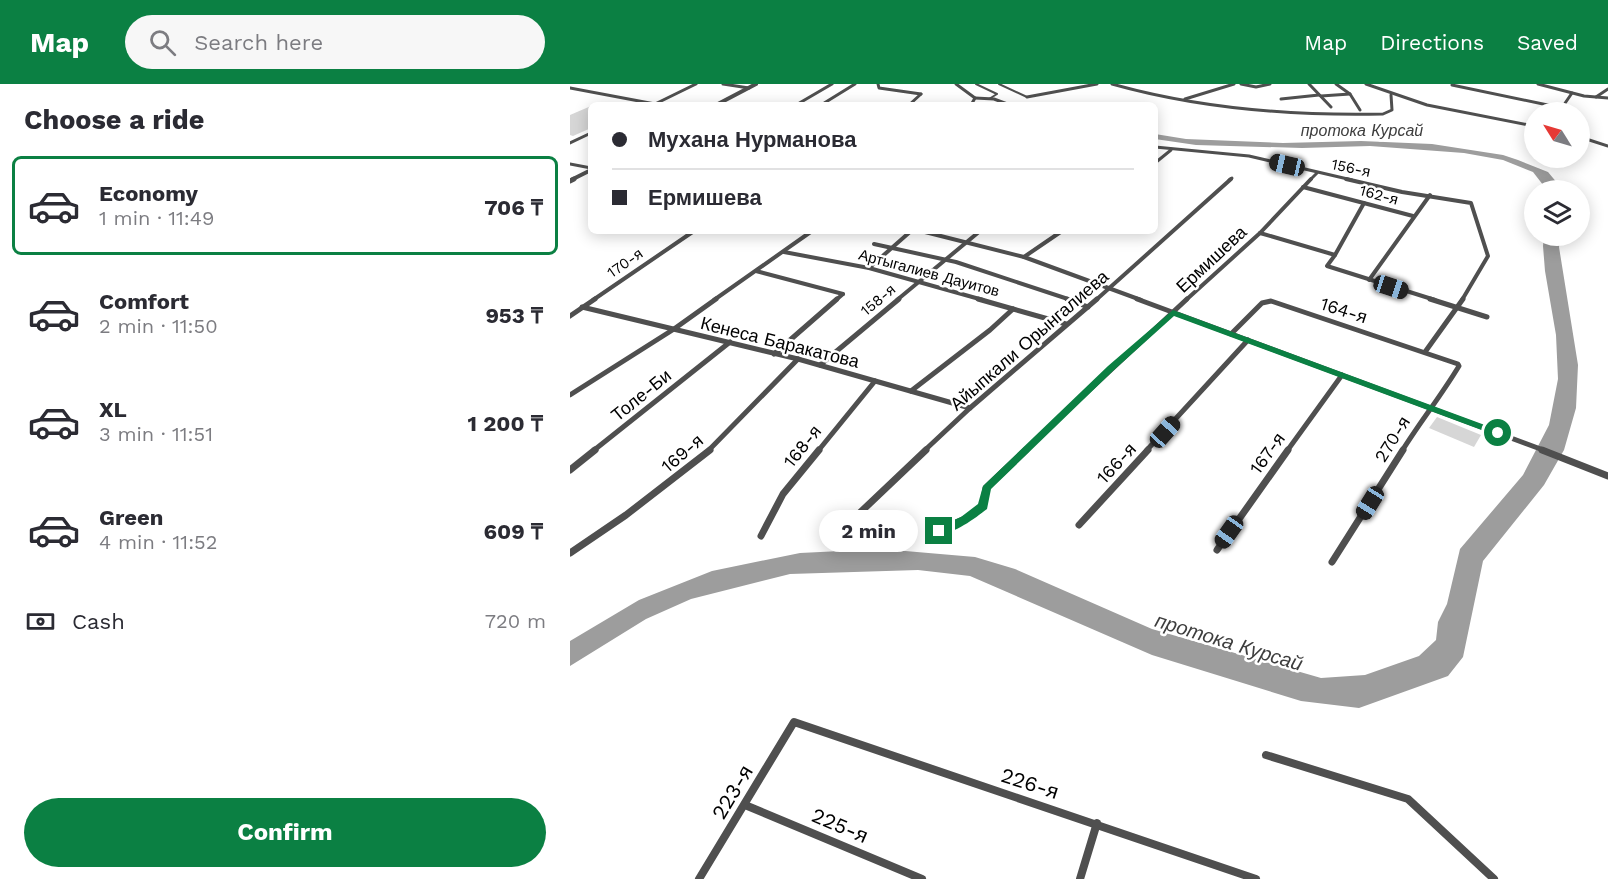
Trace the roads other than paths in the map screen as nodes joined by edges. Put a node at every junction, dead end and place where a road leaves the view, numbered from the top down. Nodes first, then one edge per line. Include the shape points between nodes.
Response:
1 (696, 84) edge
2 (723, 84) edge
3 (756, 84) edge
4 (832, 84) edge
5 (855, 84) edge
6 (878, 84) edge
7 (956, 84) edge
8 (976, 84) edge
9 (999, 84) edge
10 (1097, 84) edge
11 (1112, 84) edge
12 (1234, 84) edge
13 (1241, 84) edge
14 (1270, 84) edge
15 (1309, 84) edge
16 (1336, 84) edge
17 (1365, 84) edge
18 (1538, 84) edge
19 (1452, 86) dead end
20 (570, 88) edge
21 (749, 88) junction
22 (1608, 89) edge
23 (1572, 93) junction
24 (1350, 94) junction
25 (1391, 94) junction
26 (1320, 96) junction
27 (1027, 97) joint
28 (975, 98) junction
29 (1595, 98) junction
30 (989, 99) junction
31 (1281, 99) dead end
32 (1182, 100) junction
33 (1608, 101) edge
34 (644, 102) edge
35 (658, 102) edge
36 (722, 102) edge
37 (801, 102) edge
38 (826, 102) edge
39 (912, 102) edge
40 (972, 102) edge
41 (1000, 102) edge
42 (1532, 102) edge
43 (1566, 102) edge
44 (1331, 107) dead end
45 (1360, 110) dead end
46 (1524, 124) edge
47 (588, 134) edge
48 (1590, 140) edge
49 (570, 143) edge
50 (1608, 146) edge
51 (1158, 148) edge
52 (1171, 150) junction
53 (1158, 161) edge
54 (570, 164) edge
55 (588, 168) edge
56 (588, 171) edge
57 (1317, 173) junction
58 (1232, 178) dead end
59 (570, 181) edge
60 (1303, 187) junction
61 (1430, 195) junction
62 (1364, 203) junction
63 (1413, 216) junction
64 (1260, 233) junction
65 (690, 234) edge
66 (808, 234) edge
67 (908, 234) edge
68 (934, 234) edge
69 (976, 234) edge
70 (1058, 234) edge
71 (966, 241) junction
72 (874, 244) dead end
73 (893, 247) junction
74 (784, 252) junction
75 (1335, 255) junction
76 (1024, 257) junction
77 (946, 259) junction
78 (869, 268) junction
79 (756, 271) junction
80 (1369, 280) junction
81 (918, 281) junction
82 (1109, 289) junction
83 (582, 307) junction
84 (1088, 307) junction
85 (1458, 308) junction
86 (1013, 309) junction
87 (1173, 313) junction
88 (570, 316) edge
89 (1487, 317) dead end
90 (1066, 324) junction
91 (674, 329) junction
92 (1231, 334) junction
93 (1248, 340) junction
94 (730, 342) junction
95 (1425, 352) junction
96 (774, 354) junction
97 (798, 359) junction
98 (1458, 364) joint
99 (820, 365) junction
100 (1342, 375) junction
101 (875, 381) junction
102 (911, 391) junction
103 (570, 395) edge
104 (970, 408) junction
105 (1433, 408) junction
106 (570, 470) edge
107 (1608, 476) edge
108 (847, 525) dead end
109 (1078, 525) dead end
110 (939, 531) dead end
111 (760, 536) dead end
112 (1217, 550) dead end
113 (570, 553) edge
114 (1332, 562) dead end
115 (794, 722) joint
116 (1266, 755) dead end
117 (745, 805) junction
118 (1097, 823) junction
119 (699, 879) edge
120 (922, 879) edge
121 (1080, 879) edge
122 (1256, 879) edge
123 (1494, 879) edge

1 - 35 street
2 - 21 street
3 - 21 street
4 - 37 street
5 - 38 street
6 - 39 street via 879,88 921,94
7 - 28 street
8 - 30 street via 997,94
9 - 27 street
10 - 27 street
11 - 32 street
12 - 32 street
13 - 14 street
15 - 26 street
16 - 24 street
17 - 25 street
18 - 23 street
19 - 42 street
20 - 34 street
21 - 36 street
22 - 29 street
23 - 29 street
23 - 43 street
24 - 26 street
24 - 45 street
25 - 32 street via 1392,110 1376,114 1253,111
25 - 46 street
26 - 31 street
26 - 44 street
28 - 30 street
28 - 40 street
29 - 33 street
30 - 41 street
47 - 49 street
48 - 50 street
51 - 52 street, 156-я
52 - 53 street
52 - 57 street, 156-я via 1249,156
54 - 55 street
56 - 59 street
57 - 60 street, Ермишева
57 - 61 street, 156-я
58 - 82 street, Айыпкали Орынгалиева
60 - 62 street, 162-я
60 - 64 street, Ермишева
61 - 63 street, 162-я
61 - 85 street, 156-я via 1471,203 1488,256
62 - 63 street, 162-я
62 - 75 street
63 - 80 street, 162-я
64 - 75 street
64 - 87 street, Ермишева
65 - 83 street, 170-я
66 - 74 street
67 - 73 street
68 - 71 street
69 - 71 street, 158-я
70 - 76 street
71 - 76 street
71 - 77 street, 158-я
72 - 73 street
73 - 77 street
73 - 78 street
74 - 78 street, Артыгалиев Дауитов
74 - 79 street
75 - 80 street via 1327,266
76 - 82 street
77 - 81 street, 158-я
77 - 84 street via 1019,280
78 - 81 street, Артыгалиев Дауитов
79 - 91 street
79 - 96 street via 843,294
80 - 85 street
81 - 86 street, Артыгалиев Дауитов
81 - 99 street, 158-я
82 - 84 street, Айыпкали Орынгалиева
82 - 87 street
83 - 88 street, 170-я
83 - 91 street, Кенеса Баракатова
84 - 90 street, Айыпкали Орынгалиева
85 - 89 street
85 - 95 street
86 - 90 street, Артыгалиев Дауитов
86 - 102 street
87 - 92 street
87 - 110 street, Ермишева via 986,488 983,506
90 - 104 street, Айыпкали Орынгалиева
91 - 94 street, Кенеса Баракатова
91 - 103 street
92 - 93 street
92 - 95 street, 164-я via 1262,303 1271,301
93 - 100 street
93 - 109 street, 166-я
94 - 96 street, Кенеса Баракатова
94 - 106 street, Толе-Би
95 - 98 street, 164-я
96 - 97 street, Кенеса Баракатова
97 - 99 street, Кенеса Баракатова
97 - 113 street, 169-я via 701,459
98 - 105 street, 270-я
99 - 101 street, Кенеса Баракатова
100 - 105 street
100 - 112 street, 167-я
101 - 102 street, Кенеса Баракатова
101 - 111 street, 168-я via 783,494
102 - 104 street, Кенеса Баракатова
104 - 108 street, Айыпкали Орынгалиева
105 - 107 street
105 - 114 street, 270-я
115 - 117 street, 223-я
115 - 118 street, 226-я
116 - 123 street via 1408,799
117 - 119 street, 223-я
117 - 120 street, 225-я
118 - 121 street
118 - 122 street, 226-я

